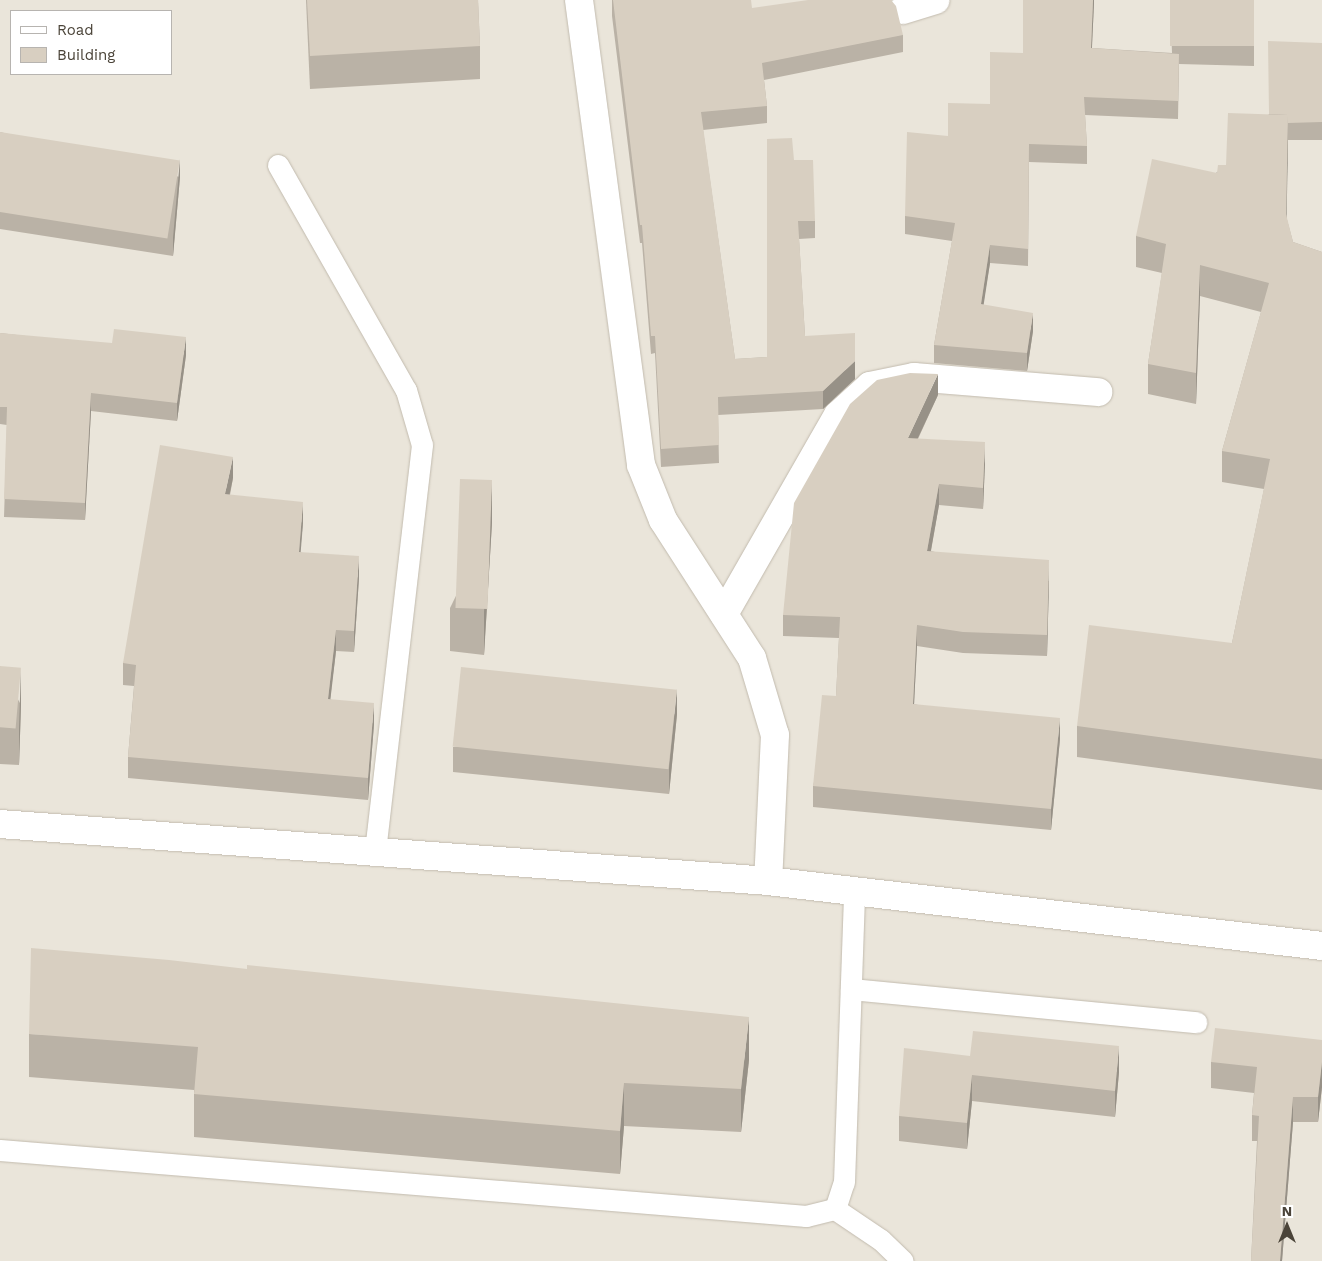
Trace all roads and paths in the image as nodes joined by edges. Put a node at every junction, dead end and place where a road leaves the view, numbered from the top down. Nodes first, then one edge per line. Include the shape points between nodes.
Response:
1 (579, 0) edge
2 (936, 0) edge
3 (903, 10) dead end
4 (278, 165) dead end
5 (1098, 392) dead end
6 (724, 614) junction
7 (0, 824) edge
8 (375, 850) junction
9 (768, 881) junction
10 (854, 891) junction
11 (1322, 946) edge
12 (851, 989) junction
13 (1196, 1022) dead end
14 (0, 1150) edge
15 (835, 1209) junction
16 (903, 1261) edge

1 - 6 street via 641,464 663,520
2 - 3 street
4 - 8 lane via 406,390 422,446
5 - 6 street via 914,377 870,386 838,415
6 - 9 street via 752,658 775,735
7 - 8 street
8 - 9 street
9 - 10 street
10 - 11 street
10 - 12 lane
12 - 13 lane
12 - 15 lane via 844,1182
14 - 15 lane via 806,1216
15 - 16 lane via 882,1240

